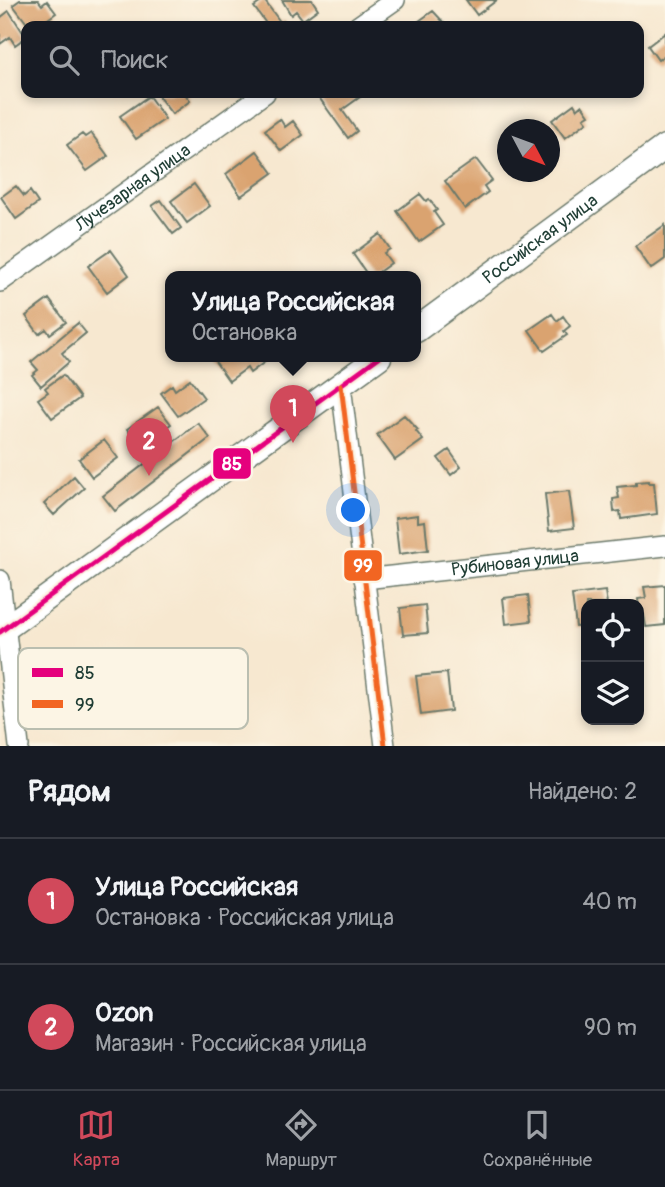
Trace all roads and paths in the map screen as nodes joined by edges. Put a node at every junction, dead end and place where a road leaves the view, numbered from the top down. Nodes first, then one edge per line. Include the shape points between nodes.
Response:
1 (395, 0) edge
2 (365, 21) edge
3 (258, 98) edge
4 (665, 147) edge
5 (0, 282) edge
6 (421, 326) edge
7 (372, 362) edge
8 (341, 385) junction
9 (665, 545) edge
10 (364, 579) junction
11 (0, 580) edge
12 (3, 629) edge
13 (19, 746) edge
14 (385, 746) edge

1 - 2 street
3 - 5 street, Лучезарная улица
4 - 6 main road, Российская улица
7 - 8 main road
8 - 10 street
8 - 12 main road
9 - 10 street, Рубиновая улица
10 - 14 street
11 - 12 street
12 - 13 street

